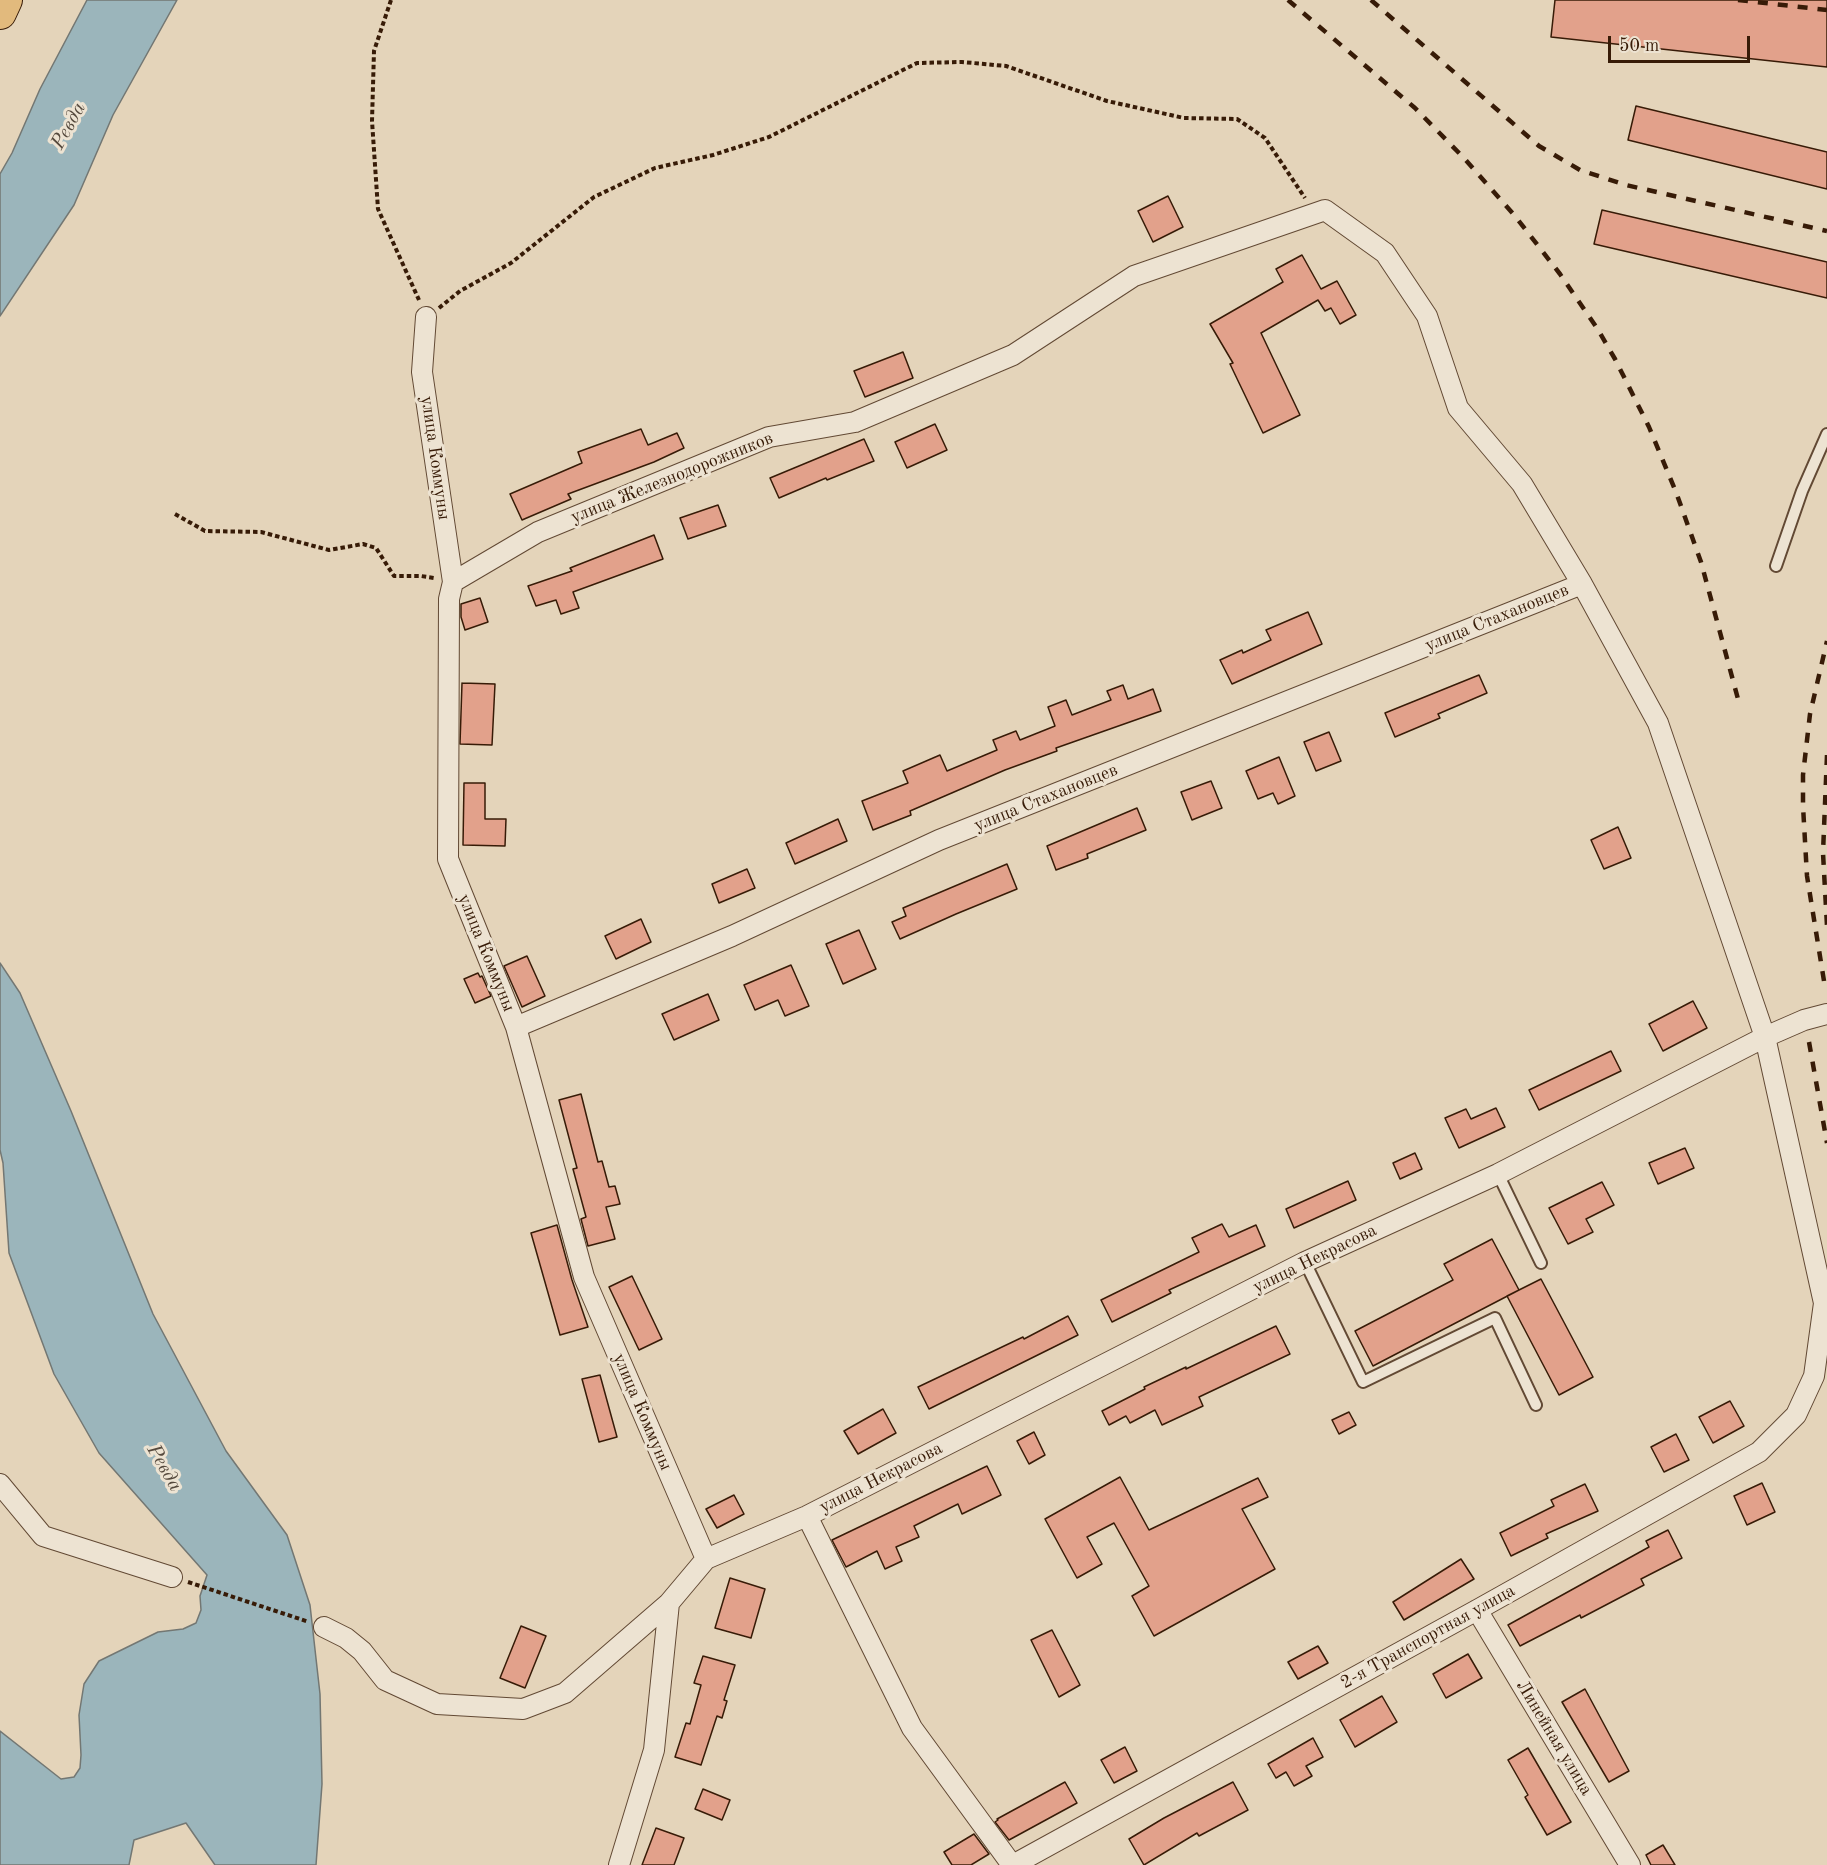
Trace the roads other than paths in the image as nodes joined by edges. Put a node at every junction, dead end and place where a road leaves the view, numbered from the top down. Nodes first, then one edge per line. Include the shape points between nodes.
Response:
1 (6, 0) edge
2 (0, 13) edge
3 (1320, 212) joint
4 (426, 317) road end
5 (1827, 434) edge
6 (1776, 566) dead end
7 (453, 582) junction
8 (1582, 584) junction
9 (1827, 1014) edge
10 (516, 1027) junction
11 (1765, 1037) junction
12 (1498, 1174) junction
13 (1305, 1262) junction
14 (1541, 1263) dead end
15 (1536, 1405) dead end
16 (0, 1484) edge
17 (807, 1516) junction
18 (706, 1559) junction
19 (172, 1577) road end
20 (669, 1603) junction
21 (1477, 1610) junction
22 (324, 1628) road end
23 (619, 1865) edge
24 (1012, 1865) edge
25 (1630, 1865) edge

1 - 2 main road
3 - 7 street, улица Железнодорожников via 1134,276 1013,355 855,422 769,437 538,532
3 - 8 street, 2-я Транспортная улица via 1385,253 1426,316 1458,408 1521,484
4 - 7 street, улица Коммуны via 422,372
5 - 6 lane
7 - 10 street, улица Коммуны via 449,599 448,859
8 - 10 street, улица Стахановцев via 939,840 732,936
8 - 11 street, 2-я Транспортная улица via 1658,723
9 - 11 street, улица Некрасова
10 - 18 street, улица Коммуны via 584,1277
11 - 12 street, улица Некрасова
11 - 21 street, 2-я Транспортная улица via 1824,1303 1814,1376 1796,1415 1759,1452
12 - 13 street, улица Некрасова
12 - 14 lane
13 - 15 lane via 1363,1382 1496,1318
13 - 17 street, улица Некрасова
16 - 19 street via 43,1536
17 - 18 street
17 - 24 street via 912,1728
18 - 20 street
20 - 22 street via 566,1693 523,1709 437,1704 384,1680 362,1651
20 - 23 street via 654,1750
21 - 24 street, 2-я Транспортная улица
21 - 25 street, Линейная улица

